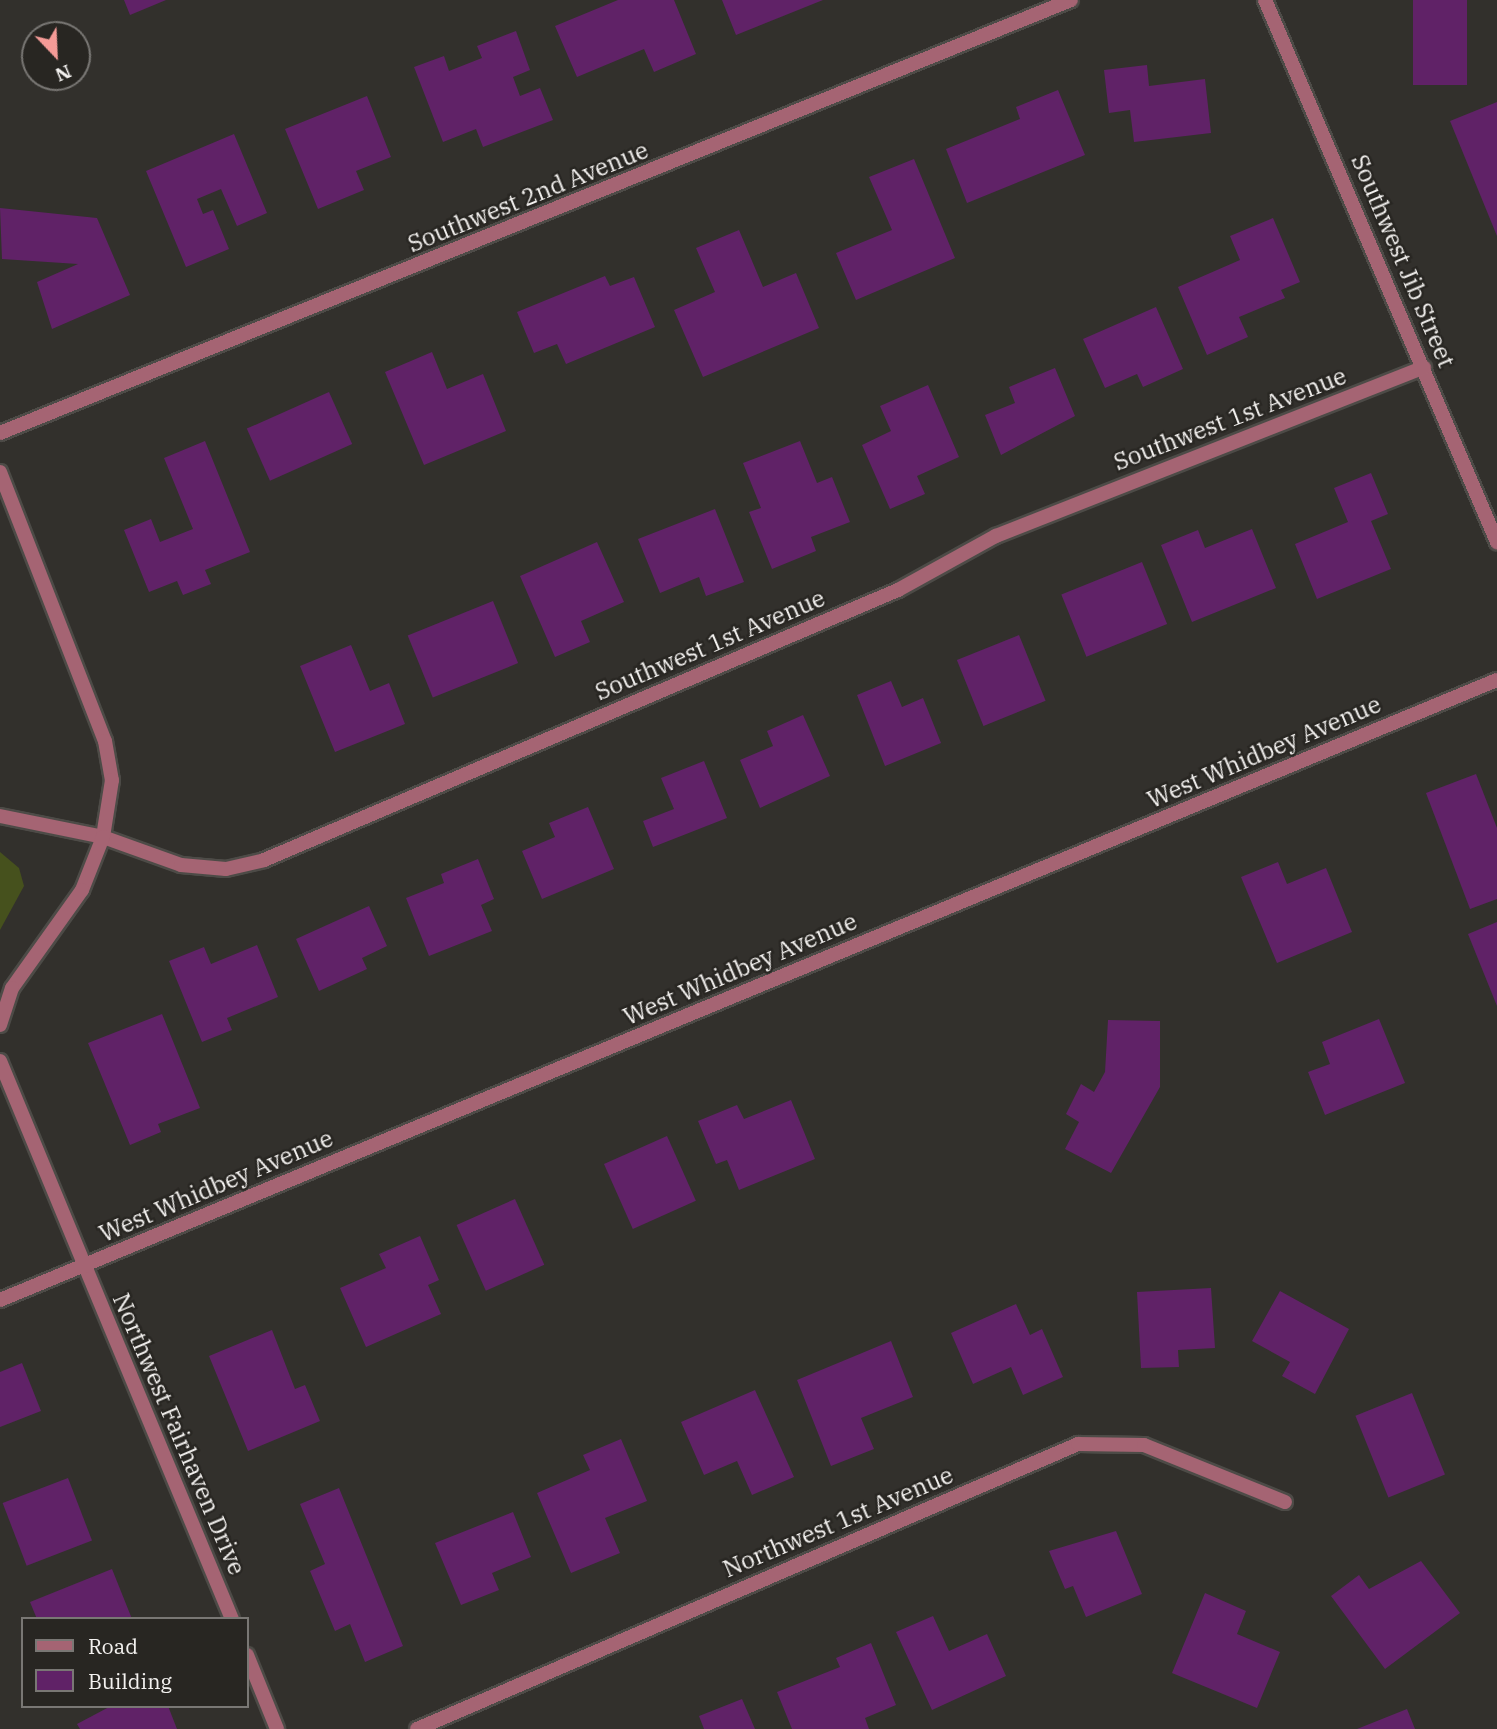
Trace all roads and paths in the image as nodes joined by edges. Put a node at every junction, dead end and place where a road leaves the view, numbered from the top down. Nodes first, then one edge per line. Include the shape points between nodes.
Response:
1 (1071, 0) edge
2 (1265, 0) edge
3 (1424, 367) junction
4 (0, 433) edge
5 (0, 471) edge
6 (1497, 542) edge
7 (1497, 680) edge
8 (0, 816) edge
9 (103, 837) junction
10 (0, 1025) edge
11 (0, 1061) edge
12 (85, 1266) junction
13 (0, 1300) edge
14 (1285, 1502) dead end
15 (231, 1617) edge
16 (248, 1657) edge
17 (277, 1729) edge
18 (417, 1729) edge

1 - 4 street, Southwest 2nd Avenue
2 - 3 street, Southwest Jib Street
3 - 6 street, Southwest Jib Street
3 - 9 street, Southwest 1st Avenue via 996,536 898,590 264,860 226,869 181,865
5 - 9 street via 105,741 112,780
7 - 12 street, West Whidbey Avenue
8 - 9 street, Southwest 1st Avenue
9 - 10 street via 82,890 12,988
11 - 12 street, Northwest Fairhaven Drive
12 - 13 street, West Whidbey Avenue
12 - 15 street, Northwest Fairhaven Drive
14 - 18 street, Northwest 1st Avenue via 1144,1445 1078,1444
16 - 17 street

